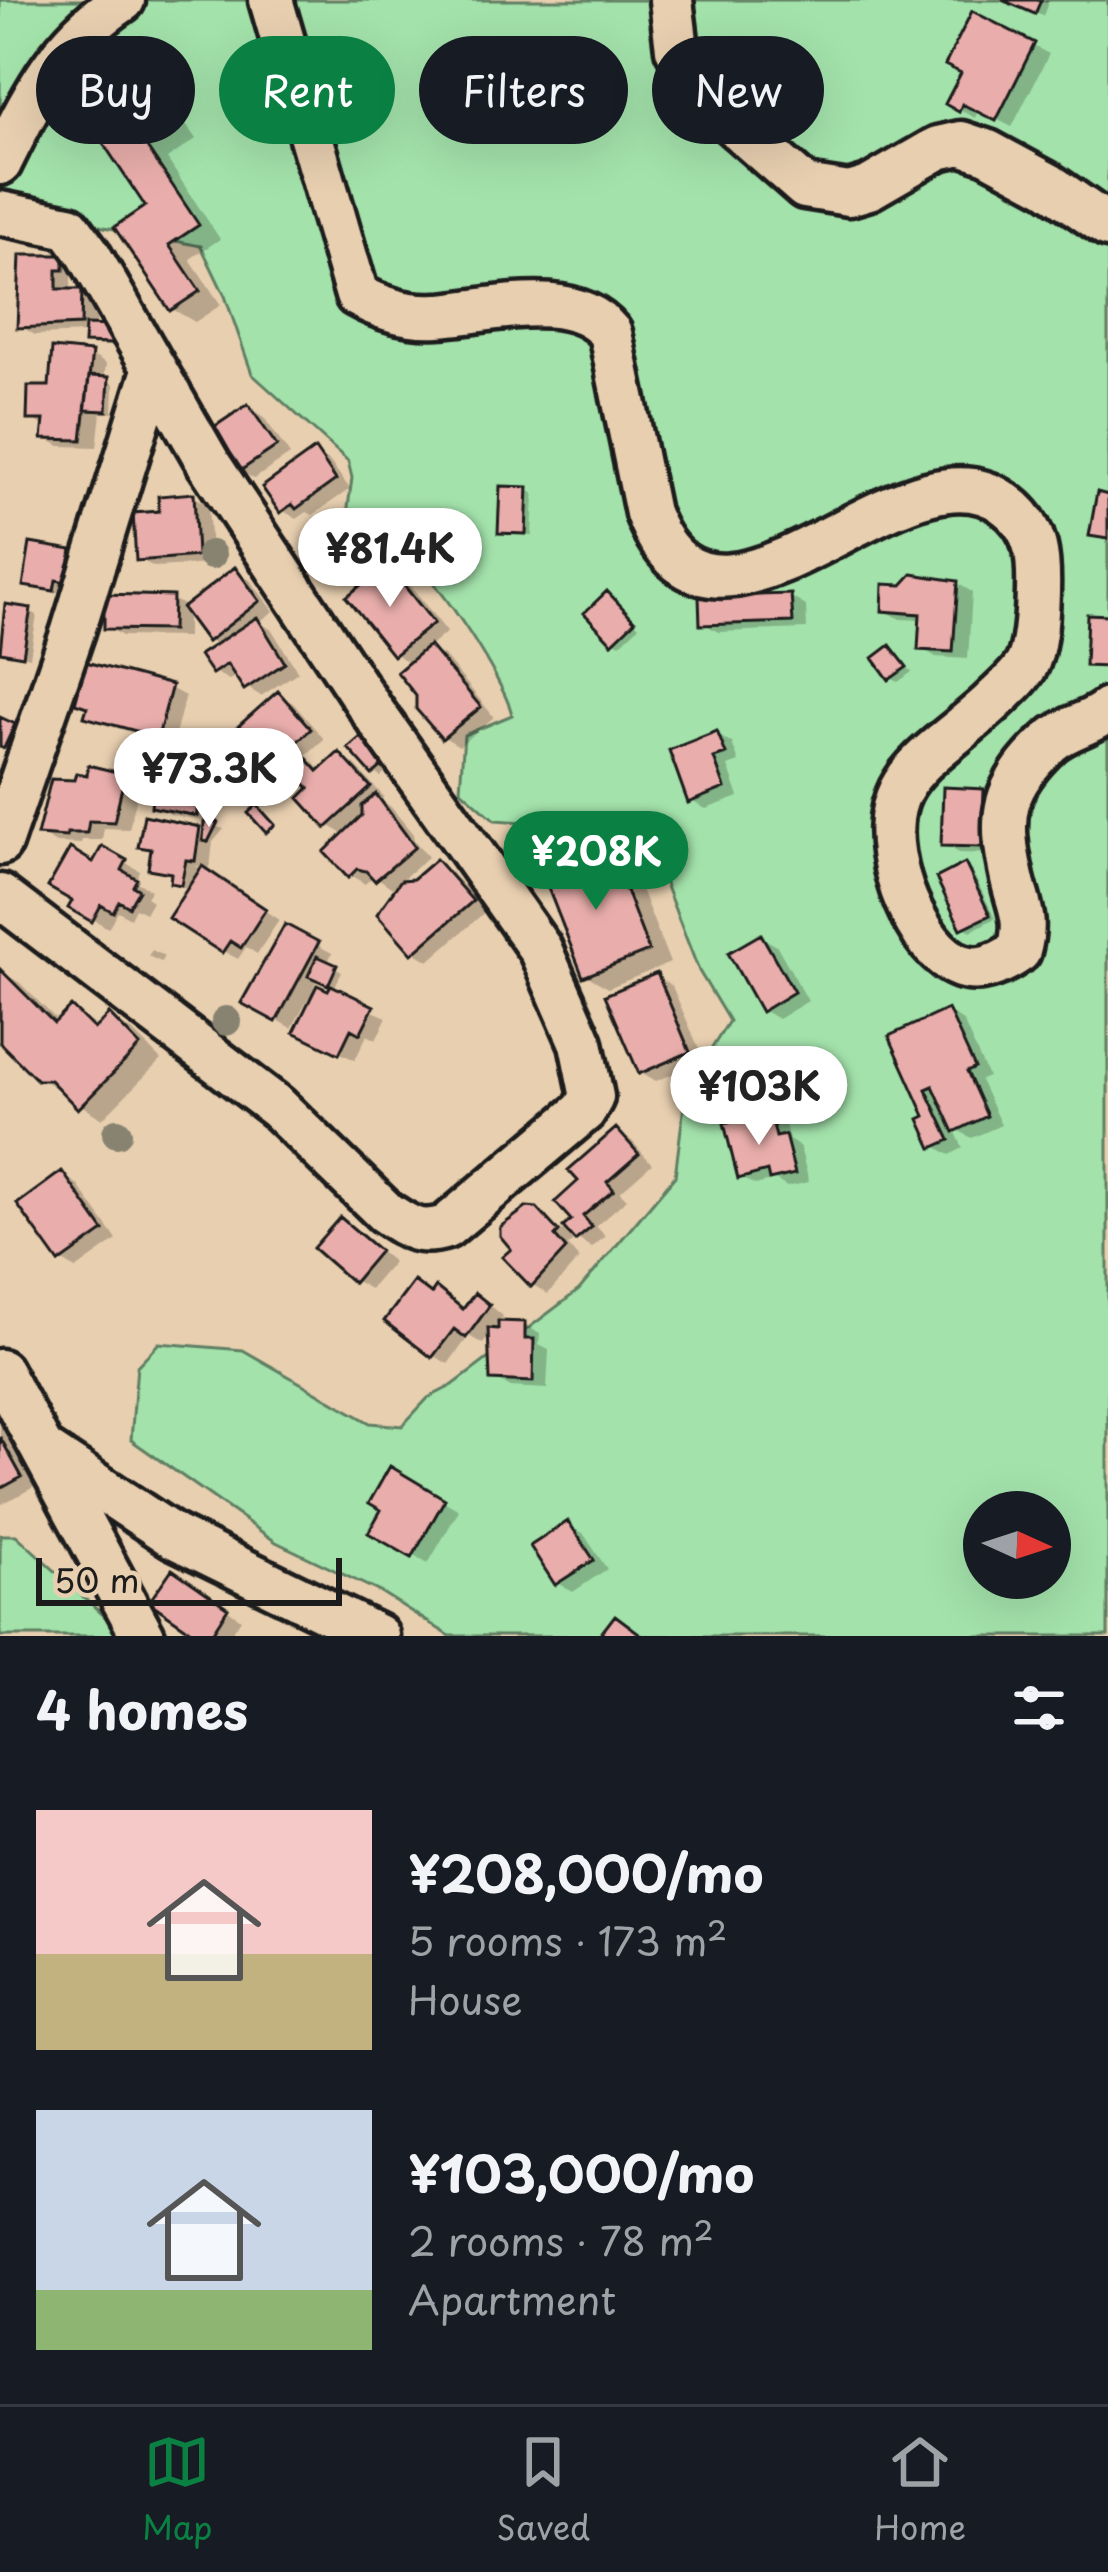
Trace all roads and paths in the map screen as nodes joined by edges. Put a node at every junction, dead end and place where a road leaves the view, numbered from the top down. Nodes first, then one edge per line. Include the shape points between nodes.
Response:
1 (123, 0) edge
2 (271, 0) edge
3 (671, 0) edge
4 (0, 163) edge
5 (0, 213) edge
6 (1108, 226) edge
7 (154, 370) junction
8 (1108, 710) edge
9 (0, 843) edge
10 (0, 896) edge
11 (0, 1371) edge
12 (46, 1450) junction
13 (143, 1636) edge
14 (377, 1636) edge

1 - 4 street via 87,24 57,60
2 - 8 street via 357,295 382,309 436,316 556,308 598,319 610,333 647,513 657,538 688,570 726,576 766,568 950,488 984,489 1024,520 1035,548 1037,601 1028,662 916,764 889,823 902,889 934,948 959,967 989,968 1019,952 1024,912 1002,821 1018,775 1055,737
3 - 6 street via 677,49 708,102 805,188 849,194 961,143 1049,185
5 - 7 street via 69,227
7 - 9 street
7 - 10 street via 373,712 540,949 581,1043 592,1097 446,1227 428,1233 406,1226 277,1107
11 - 12 street
12 - 13 street
12 - 14 street via 173,1536

